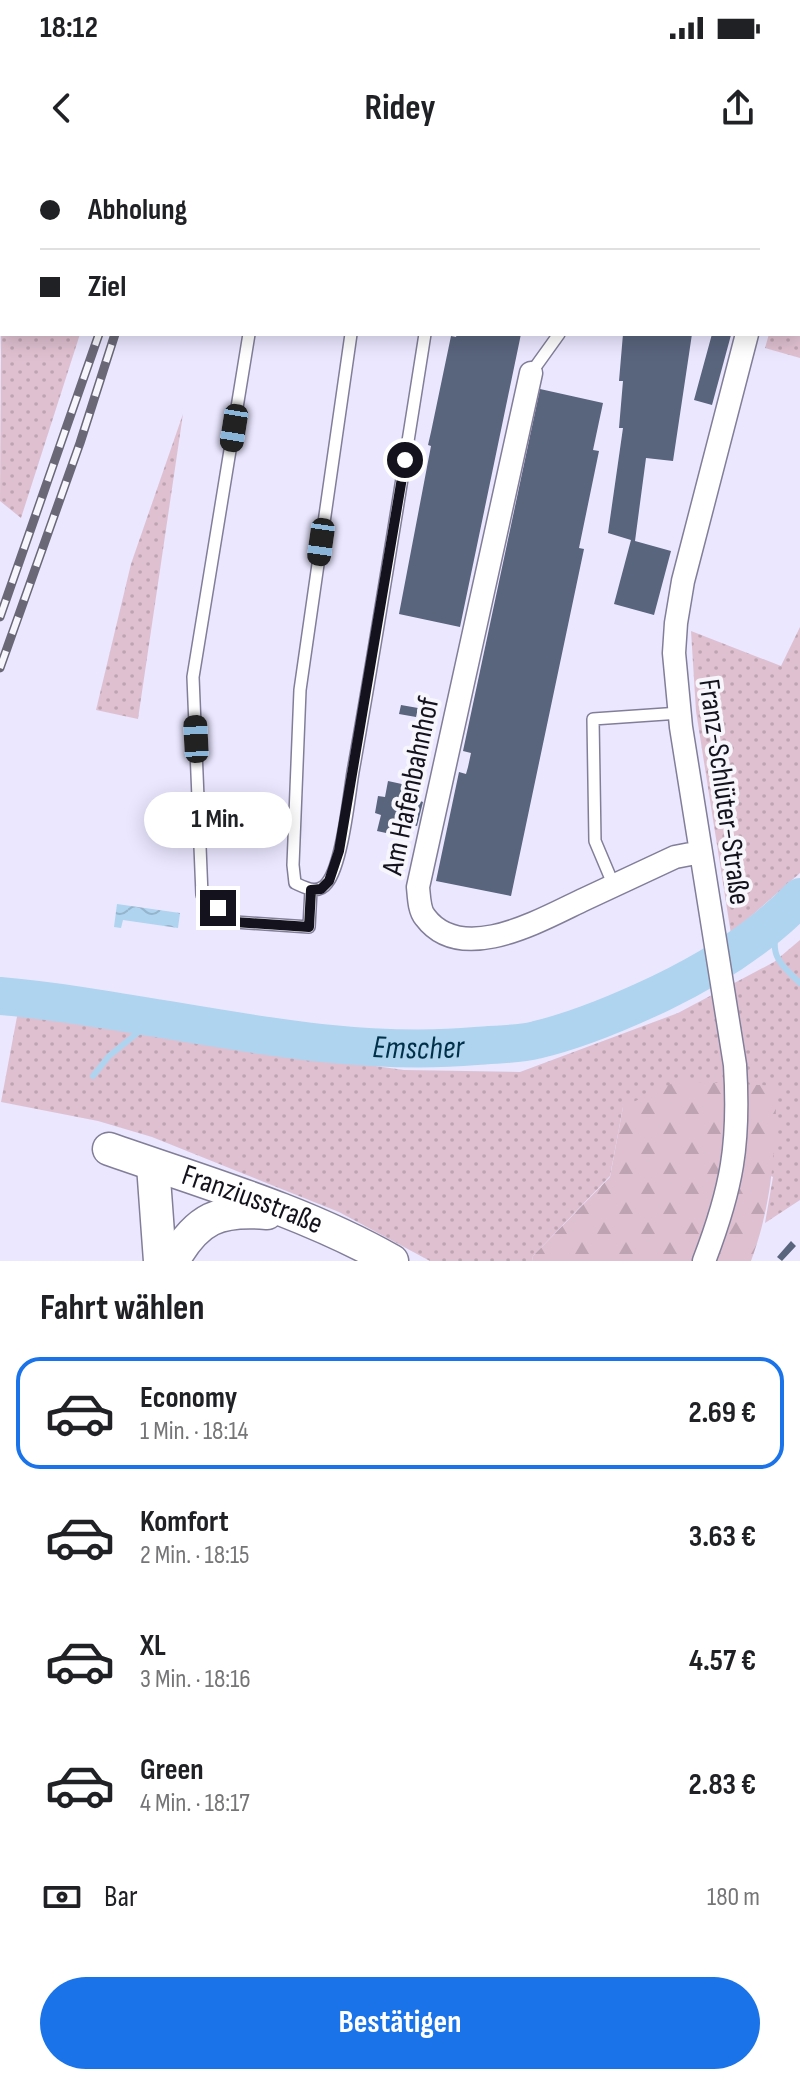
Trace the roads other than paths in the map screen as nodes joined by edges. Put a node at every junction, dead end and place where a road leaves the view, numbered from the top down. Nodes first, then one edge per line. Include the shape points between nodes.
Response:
1 (249, 336) edge
2 (351, 336) edge
3 (425, 336) edge
4 (558, 336) edge
5 (746, 336) edge
6 (531, 373) joint
7 (680, 713) junction
8 (701, 852) junction
9 (614, 886) junction
10 (311, 890) junction
11 (109, 1149) dead end
12 (153, 1165) junction
13 (239, 1204) junction
14 (160, 1261) edge
15 (173, 1261) edge
16 (392, 1261) edge
17 (704, 1261) edge

1 - 10 lane via 193,677 202,895 235,922 309,927
2 - 10 lane via 300,690 293,865 295,883
3 - 10 lane via 339,851 329,881
4 - 6 lane
5 - 7 street, Franz-Schlüter-Straße via 683,581 674,653
6 - 9 street, Am Hafenbahnhof via 418,887 423,916 440,931 487,938 519,930
7 - 8 street, Franz-Schlüter-Straße
7 - 9 lane via 593,719 595,841
8 - 9 street, Am Hafenbahnhof via 675,857
8 - 17 street, Franz-Schlüter-Straße via 735,1065 737,1141 721,1218
11 - 12 street, Franziusstraße
12 - 13 street, Franziusstraße
12 - 14 street
13 - 15 street via 196,1229
13 - 16 street, Franziusstraße via 290,1215

